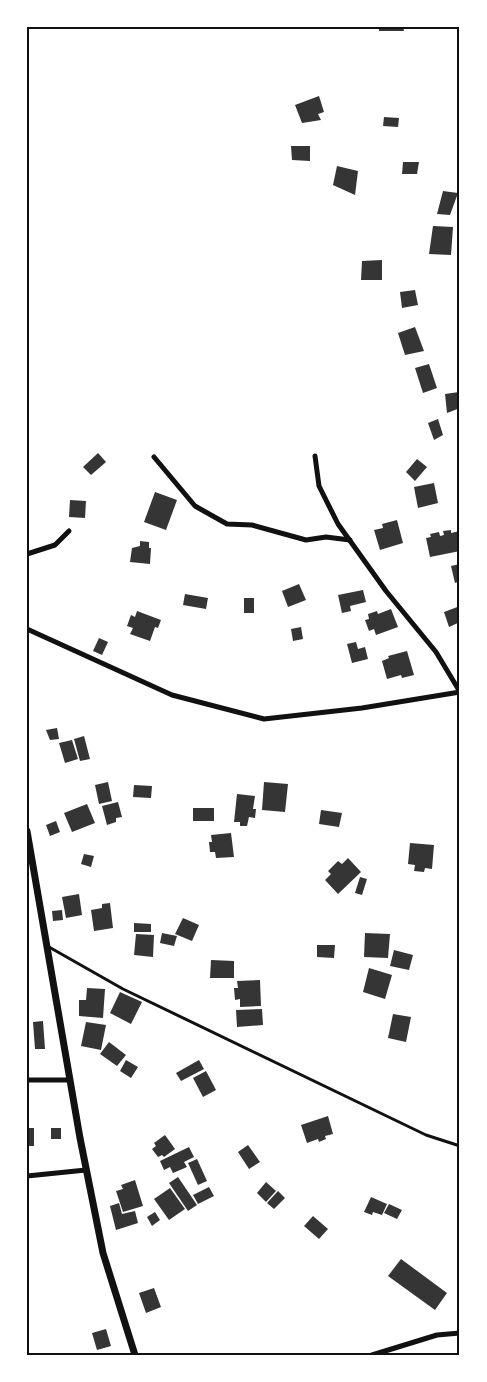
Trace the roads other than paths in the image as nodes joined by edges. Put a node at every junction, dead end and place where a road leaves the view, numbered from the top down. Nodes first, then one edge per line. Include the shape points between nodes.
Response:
1 (315, 456) dead end
2 (154, 457) dead end
3 (69, 531) dead end
4 (350, 540) junction
5 (27, 554) edge
6 (27, 629) edge
7 (460, 692) edge
8 (27, 831) edge
9 (48, 946) junction
10 (27, 1080) edge
11 (70, 1080) junction
12 (460, 1146) edge
13 (86, 1170) junction
14 (27, 1176) edge
15 (460, 1333) edge
16 (135, 1355) edge
17 (372, 1355) edge

1 - 4 street via 319,486
2 - 4 street via 195,506 227,524 252,525 306,540
3 - 5 street via 55,545
4 - 7 street via 436,652
6 - 7 street via 172,695 264,719
8 - 9 street
9 - 11 street
9 - 12 lane via 123,989 230,1042 426,1135
10 - 11 street
11 - 13 street
13 - 14 street
13 - 16 street via 104,1252
15 - 17 street via 437,1335

